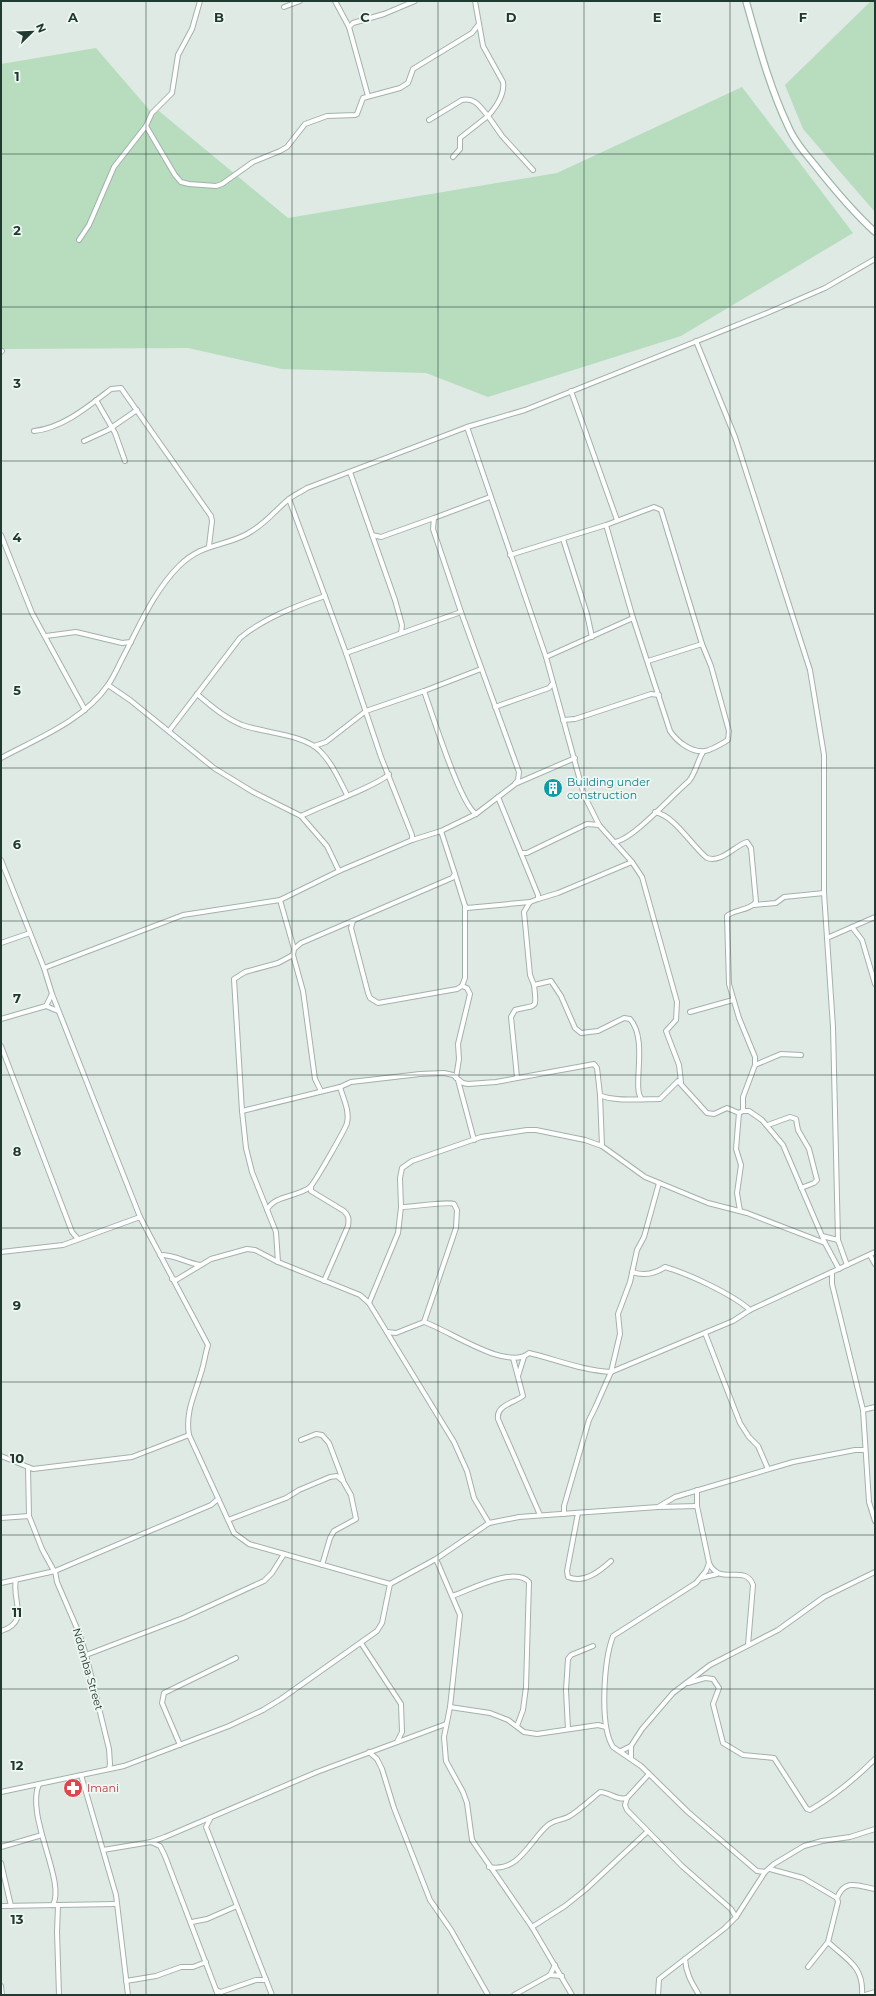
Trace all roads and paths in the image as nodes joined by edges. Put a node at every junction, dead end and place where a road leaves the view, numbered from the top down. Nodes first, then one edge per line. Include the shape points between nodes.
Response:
1 (200, 1) edge
2 (300, 1) edge
3 (335, 1) edge
4 (413, 1) edge
5 (475, 1) edge
6 (746, 1) edge
7 (284, 7) dead end
8 (479, 24) junction
9 (349, 27) junction
10 (368, 96) junction
11 (488, 116) junction
12 (429, 120) dead end
13 (146, 126) junction
14 (453, 157) dead end
15 (534, 170) dead end
16 (875, 232) edge
17 (79, 240) dead end
18 (875, 259) edge
19 (696, 341) junction
20 (571, 391) junction
21 (96, 400) junction
22 (138, 410) junction
23 (466, 426) junction
24 (112, 427) junction
25 (34, 431) dead end
26 (84, 441) dead end
27 (125, 461) dead end
28 (350, 472) junction
29 (490, 497) junction
30 (289, 499) junction
31 (434, 518) junction
32 (617, 520) junction
33 (606, 525) junction
34 (1, 535) edge
35 (372, 535) junction
36 (381, 537) junction
37 (563, 539) junction
38 (376, 545) junction
39 (209, 546) junction
40 (510, 556) junction
41 (325, 596) junction
42 (460, 612) junction
43 (634, 618) junction
44 (402, 625) junction
45 (409, 631) junction
46 (401, 633) junction
47 (46, 636) junction
48 (592, 637) junction
49 (131, 642) junction
50 (702, 644) junction
51 (346, 654) junction
52 (546, 657) junction
53 (648, 661) junction
54 (481, 669) junction
55 (553, 683) junction
56 (108, 685) junction
57 (657, 689) junction
58 (424, 691) junction
59 (197, 694) junction
60 (651, 694) junction
61 (659, 695) junction
62 (495, 707) junction
63 (85, 710) junction
64 (366, 711) junction
65 (361, 716) junction
66 (369, 718) junction
67 (563, 720) junction
68 (169, 731) junction
69 (314, 746) junction
70 (693, 751) junction
71 (703, 752) junction
72 (1, 758) edge
73 (575, 758) junction
74 (697, 763) junction
75 (389, 774) junction
76 (514, 785) junction
77 (347, 795) junction
78 (498, 797) junction
79 (655, 812) junction
80 (476, 814) junction
81 (301, 816) junction
82 (593, 816) junction
83 (588, 824) junction
84 (599, 825) junction
85 (440, 831) junction
86 (412, 840) junction
87 (614, 842) junction
88 (521, 852) junction
89 (1, 860) edge
90 (632, 862) junction
91 (339, 871) junction
92 (6, 872) junction
93 (1, 874) edge
94 (455, 874) junction
95 (824, 893) junction
96 (538, 899) junction
97 (280, 900) junction
98 (530, 902) junction
99 (754, 904) junction
100 (465, 906) junction
101 (875, 917) edge
102 (353, 921) junction
103 (342, 925) junction
104 (852, 927) junction
105 (351, 928) junction
106 (30, 933) junction
107 (827, 938) junction
108 (1, 943) edge
109 (294, 949) junction
110 (293, 955) junction
111 (44, 968) junction
112 (875, 984) edge
113 (534, 985) junction
114 (462, 986) junction
115 (52, 994) junction
116 (733, 1000) junction
117 (46, 1006) junction
118 (58, 1011) junction
119 (690, 1012) dead end
120 (1, 1019) edge
121 (1, 1046) edge
122 (801, 1054) dead end
123 (755, 1065) junction
124 (517, 1077) junction
125 (457, 1079) junction
126 (681, 1082) junction
127 (340, 1087) junction
128 (321, 1090) junction
129 (600, 1095) junction
130 (642, 1099) junction
131 (242, 1111) junction
132 (741, 1112) junction
133 (768, 1125) junction
134 (474, 1140) junction
135 (602, 1146) junction
136 (659, 1183) junction
137 (311, 1187) junction
138 (801, 1188) junction
139 (401, 1207) junction
140 (267, 1210) junction
141 (740, 1211) junction
142 (140, 1217) junction
143 (822, 1236) junction
144 (78, 1239) junction
145 (838, 1240) junction
146 (825, 1243) junction
147 (1, 1252) edge
148 (875, 1252) edge
149 (160, 1255) junction
150 (870, 1255) junction
151 (278, 1262) junction
152 (875, 1264) edge
153 (200, 1265) junction
154 (847, 1265) junction
155 (839, 1269) junction
156 (632, 1272) junction
157 (832, 1272) junction
158 (172, 1280) junction
159 (324, 1281) junction
160 (369, 1303) junction
161 (750, 1310) junction
162 (424, 1322) junction
163 (387, 1332) junction
164 (705, 1333) junction
165 (524, 1357) junction
166 (513, 1358) junction
167 (611, 1372) junction
168 (518, 1376) junction
169 (875, 1407) edge
170 (863, 1410) junction
171 (189, 1435) junction
172 (301, 1440) dead end
173 (866, 1450) junction
174 (1, 1456) edge
175 (28, 1467) junction
176 (768, 1469) junction
177 (343, 1481) junction
178 (697, 1490) junction
179 (218, 1499) junction
180 (697, 1506) junction
181 (658, 1507) junction
182 (578, 1513) junction
183 (564, 1514) junction
184 (540, 1515) junction
185 (29, 1516) junction
186 (1, 1518) edge
187 (228, 1520) junction
188 (875, 1521) edge
189 (489, 1523) junction
190 (284, 1554) junction
191 (436, 1559) junction
192 (611, 1561) dead end
193 (709, 1564) junction
194 (322, 1565) junction
195 (54, 1571) junction
196 (875, 1572) edge
197 (717, 1574) junction
198 (701, 1578) junction
199 (16, 1580) junction
200 (1, 1583) edge
201 (390, 1584) junction
202 (452, 1596) junction
203 (1, 1631) edge
204 (361, 1643) junction
205 (748, 1645) junction
206 (593, 1646) dead end
207 (86, 1656) junction
208 (236, 1658) dead end
209 (686, 1683) junction
210 (450, 1707) junction
211 (606, 1719) junction
212 (446, 1724) junction
213 (598, 1725) junction
214 (517, 1726) junction
215 (606, 1727) junction
216 (568, 1729) junction
217 (397, 1742) junction
218 (180, 1745) junction
219 (631, 1746) junction
220 (621, 1751) junction
221 (369, 1752) junction
222 (631, 1757) junction
223 (875, 1759) edge
224 (108, 1769) junction
225 (649, 1774) junction
226 (82, 1775) junction
227 (38, 1784) junction
228 (1, 1792) edge
229 (627, 1798) junction
230 (210, 1819) junction
231 (199, 1823) junction
232 (206, 1827) junction
233 (875, 1829) edge
234 (647, 1832) junction
235 (42, 1835) junction
236 (165, 1837) junction
237 (151, 1842) junction
238 (160, 1846) junction
239 (1, 1847) edge
240 (103, 1850) junction
241 (1, 1863) edge
242 (489, 1868) junction
243 (770, 1869) junction
244 (765, 1872) junction
245 (875, 1889) edge
246 (837, 1898) junction
247 (116, 1904) junction
248 (53, 1905) junction
249 (1, 1906) edge
250 (12, 1906) junction
251 (58, 1906) junction
252 (237, 1906) junction
253 (736, 1916) junction
254 (192, 1922) junction
255 (532, 1927) junction
256 (828, 1942) junction
257 (685, 1959) junction
258 (206, 1962) junction
259 (555, 1965) junction
260 (808, 1967) dead end
261 (550, 1975) junction
262 (562, 1976) junction
263 (266, 1980) junction
264 (126, 1981) junction
265 (1, 1986) edge
266 (875, 1992) edge
267 (217, 1993) edge
268 (2, 1995) edge
269 (59, 1995) edge
270 (128, 1995) edge
271 (272, 1995) edge
272 (488, 1995) edge
273 (514, 1995) edge
274 (572, 1995) edge
275 (658, 1995) edge
276 (699, 1995) edge
277 (862, 1995) edge
278 (865, 1995) edge

1 - 13 street via 192,28 178,55 172,93 152,113
2 - 7 street
3 - 9 street
4 - 9 street via 358,21
5 - 8 street
6 - 16 main road via 765,65 788,127 855,214
8 - 10 street via 468,36 413,69 408,83 400,88
8 - 11 street via 483,46 504,87 499,101
9 - 10 street
10 - 13 street via 362,100 357,114 327,116 305,124 280,152 253,162 216,186 189,184 178,179
11 - 12 street via 477,103 468,99
11 - 14 street via 460,138 460,148
11 - 15 street via 502,136
13 - 17 street via 114,167 90,225
18 - 19 street via 826,288
19 - 20 street
19 - 95 street via 735,437 810,670 824,756
20 - 23 street via 525,410
20 - 32 street
21 - 22 street via 111,388 118,387
21 - 24 street
21 - 25 street via 57,425
22 - 24 street
22 - 39 street via 211,516
23 - 28 street
23 - 29 street
24 - 26 street
24 - 27 street
28 - 30 street via 307,488
28 - 35 street
29 - 31 street
29 - 40 street
30 - 39 street via 268,521 247,534
30 - 41 street
31 - 36 street
31 - 42 street via 433,529
32 - 33 street
32 - 50 street via 654,507 661,510
33 - 37 street
33 - 43 street
34 - 47 street via 32,613
35 - 36 street
35 - 38 street
36 - 38 street
37 - 40 street
37 - 48 street
38 - 44 street
39 - 49 street via 187,559 172,575 152,602
40 - 52 street
41 - 51 street
41 - 59 street via 253,627 240,638
42 - 45 street
42 - 54 street
43 - 48 street
43 - 53 street
44 - 45 street
44 - 46 street
45 - 46 street
46 - 51 street
47 - 49 street via 76,632
47 - 63 street
48 - 52 street
49 - 56 street
50 - 53 street
50 - 71 street via 711,666 730,736 728,740
51 - 64 street
52 - 55 street
53 - 57 street
54 - 58 street
54 - 62 street
55 - 62 street via 549,688
55 - 67 street
56 - 63 street
56 - 68 street
57 - 60 street
57 - 61 street
58 - 64 street
58 - 80 street via 462,794 472,812
59 - 68 street
59 - 69 street via 221,714 243,725
60 - 61 street
60 - 67 street
61 - 70 street via 673,736
62 - 76 street via 519,772
63 - 72 street via 58,728
64 - 65 street
64 - 66 street
65 - 66 street
65 - 69 street via 326,742
66 - 75 street
67 - 73 street
68 - 81 street via 226,777
69 - 77 street via 336,771
70 - 71 street
70 - 74 street
71 - 74 street
73 - 76 street
73 - 82 street via 584,795
74 - 79 street via 694,775 689,781
75 - 77 street via 386,778
75 - 86 street
76 - 78 street
77 - 81 street
78 - 80 street
78 - 88 street
79 - 87 street via 628,837
79 - 99 street via 681,829 701,853 712,859 722,857 747,842 752,862
80 - 85 street
81 - 91 street via 327,846
82 - 83 street
82 - 84 street
83 - 84 street
83 - 88 street via 527,853
84 - 87 street
85 - 86 street
85 - 94 street
86 - 91 street
87 - 90 street
88 - 96 street
89 - 92 street
90 - 96 street
90 - 126 street via 642,877 657,936 675,990 678,1012 676,1020 666,1032 679,1065
91 - 97 street
92 - 93 street
92 - 106 street
94 - 100 street
94 - 102 street via 445,882
95 - 99 street via 784,897 776,903
95 - 107 street
96 - 98 street
97 - 109 street
97 - 111 street via 183,915
98 - 100 street via 474,909
98 - 113 street via 524,912 530,975
99 - 116 street via 727,916
100 - 114 street via 465,978
101 - 104 street
102 - 103 street
102 - 105 street
103 - 105 street
103 - 109 street via 301,943
104 - 107 street
104 - 112 street via 862,940
105 - 114 street via 368,993 374,1002 406,999
106 - 108 street
106 - 111 street
107 - 145 street via 833,1027
109 - 110 street
110 - 128 street via 303,991 315,1079
110 - 131 street via 278,963 245,972 234,979
111 - 115 street
113 - 124 street via 534,1006 515,1010 511,1017
113 - 130 street via 551,981 561,996 575,1028 581,1033 598,1031 624,1018 630,1019 639,1036 637,1091
114 - 125 street via 467,988 470,994 458,1044
115 - 117 street
115 - 118 street
116 - 119 street
116 - 123 street via 750,1043
117 - 118 street
117 - 120 street
118 - 142 street
121 - 144 street via 72,1232
122 - 123 street via 782,1054
123 - 132 street via 743,1096
124 - 125 street via 468,1084
124 - 129 street via 594,1064 597,1068
125 - 127 street via 444,1073 420,1074 356,1082
125 - 134 street
126 - 130 street via 676,1081 664,1098
126 - 132 street via 707,1113 714,1114 727,1108
127 - 128 street
127 - 137 street via 347,1112 347,1123
128 - 131 street
129 - 130 street via 610,1098
129 - 135 street
131 - 140 street via 246,1148 252,1172
132 - 133 street via 749,1111
132 - 141 street via 736,1149 741,1165 737,1193
133 - 138 street via 783,1145
133 - 138 street via 790,1117 796,1119 798,1130 809,1149 817,1180
134 - 135 street via 527,1130 585,1140
134 - 139 street via 405,1164 400,1178
135 - 136 street via 645,1177
136 - 141 street via 708,1203
136 - 156 street
137 - 140 street via 272,1203
137 - 159 street via 311,1191 348,1214 349,1219
138 - 143 street
139 - 160 street via 398,1233
139 - 162 street via 447,1202 454,1204 457,1210 456,1228
140 - 151 street via 276,1232
141 - 146 street
142 - 144 street
142 - 149 street
143 - 145 street
143 - 146 street
144 - 147 street via 63,1244
145 - 154 street
146 - 155 street
148 - 150 street
149 - 153 street via 178,1257 190,1264
149 - 158 street
150 - 152 street
150 - 154 street
151 - 153 street via 247,1249 211,1259
151 - 159 street
153 - 158 street
154 - 155 street
155 - 157 street
156 - 161 street via 641,1275 658,1272 665,1267 681,1272 741,1302
156 - 167 street via 617,1317 620,1334
157 - 161 street
157 - 170 street via 832,1284
158 - 171 street via 208,1345 188,1417
159 - 160 street via 360,1295
160 - 163 street
161 - 164 street via 733,1321
162 - 163 street via 396,1333
162 - 166 street via 472,1346
163 - 189 street via 454,1442 474,1498
164 - 167 street
164 - 176 street via 740,1423 748,1437 758,1446
165 - 166 street
165 - 167 street via 529,1353 584,1366 594,1371
165 - 168 street
166 - 168 street
167 - 183 street via 589,1420 564,1506
168 - 184 street via 523,1396 502,1408 497,1415
169 - 170 street
170 - 173 street
171 - 175 street via 132,1457 33,1469
171 - 179 street
172 - 177 street via 316,1434 322,1435 329,1443
173 - 176 street via 793,1462
173 - 188 street via 869,1502
174 - 175 street
175 - 185 street
176 - 178 street
177 - 187 street via 337,1476 330,1477 298,1490 286,1498
177 - 194 street via 354,1502 356,1519 334,1531
178 - 180 street
178 - 181 street via 675,1497
179 - 187 street
179 - 195 street via 211,1505
180 - 181 street
180 - 193 street
181 - 182 street
182 - 183 street
182 - 192 street via 566,1571 568,1577 578,1580 593,1575
183 - 184 street
184 - 189 street
185 - 186 street
185 - 195 street, Ndomba Street
187 - 190 street via 234,1533 243,1540
189 - 191 street
190 - 194 street
190 - 207 street via 264,1581 183,1618
191 - 201 street
191 - 202 street
193 - 197 street
193 - 198 street
194 - 201 street
195 - 199 street
195 - 207 street, Ndomba Street
196 - 205 street via 824,1597 778,1630
197 - 198 street
197 - 205 street via 744,1575 751,1580 753,1585
198 - 211 street via 613,1636 606,1663
199 - 200 street
199 - 203 street via 19,1614 11,1627
201 - 204 street via 382,1623 377,1631
202 - 210 street via 460,1615 460,1628
202 - 214 street via 511,1576 524,1577 529,1582 526,1687 523,1710
204 - 217 street via 402,1704 402,1732
204 - 218 street via 263,1710
205 - 209 street via 723,1657
206 - 216 street via 571,1655 568,1659
207 - 224 street, Ndomba Street via 109,1749
208 - 218 street via 164,1693 162,1703
209 - 219 street via 664,1702
209 - 223 street via 705,1678 713,1679 719,1688 713,1704 723,1743 743,1755 774,1758 807,1809 810,1810 840,1790
210 - 212 street
210 - 214 street via 490,1713
211 - 213 street
211 - 215 street
212 - 217 street
212 - 242 street via 446,1761 467,1803 472,1840
213 - 215 street
213 - 216 street
214 - 216 street via 524,1732 537,1734
215 - 220 street via 610,1742
217 - 221 street
218 - 224 street via 149,1758
219 - 220 street
219 - 222 street
220 - 222 street
221 - 230 street
221 - 272 street via 377,1759 382,1769 430,1900 451,1930
222 - 225 street
224 - 226 street
225 - 229 street
225 - 244 street via 688,1812 757,1871
226 - 227 street
226 - 240 street
227 - 228 street
227 - 235 street via 35,1797
229 - 234 street via 627,1810
229 - 242 street via 621,1800 600,1792 568,1817 549,1824 513,1862 496,1869
230 - 231 street
230 - 232 street
231 - 232 street
231 - 236 street
232 - 252 street
233 - 243 street via 804,1846
234 - 253 street
234 - 255 street via 585,1890
235 - 239 street
235 - 248 street via 56,1895
236 - 237 street
236 - 238 street
237 - 238 street
237 - 240 street
238 - 254 street
240 - 247 street via 116,1895
241 - 250 street
242 - 255 street
243 - 244 street
243 - 246 street via 803,1878
244 - 253 street
245 - 246 street via 850,1884 843,1887
246 - 256 street
247 - 251 street
247 - 264 street
248 - 250 street
248 - 251 street
249 - 250 street
251 - 269 street
252 - 254 street via 208,1919
252 - 263 street
253 - 257 street via 709,1942
254 - 258 street
255 - 259 street
256 - 260 street
256 - 277 street via 858,1969 862,1977
257 - 275 street via 659,1979
257 - 276 street via 692,1985
258 - 264 street via 193,1967 181,1966 156,1976
258 - 267 street
259 - 261 street
259 - 262 street
261 - 262 street
261 - 273 street
262 - 274 street
263 - 267 street via 256,1980
263 - 271 street
264 - 270 street
265 - 268 street
266 - 278 street

